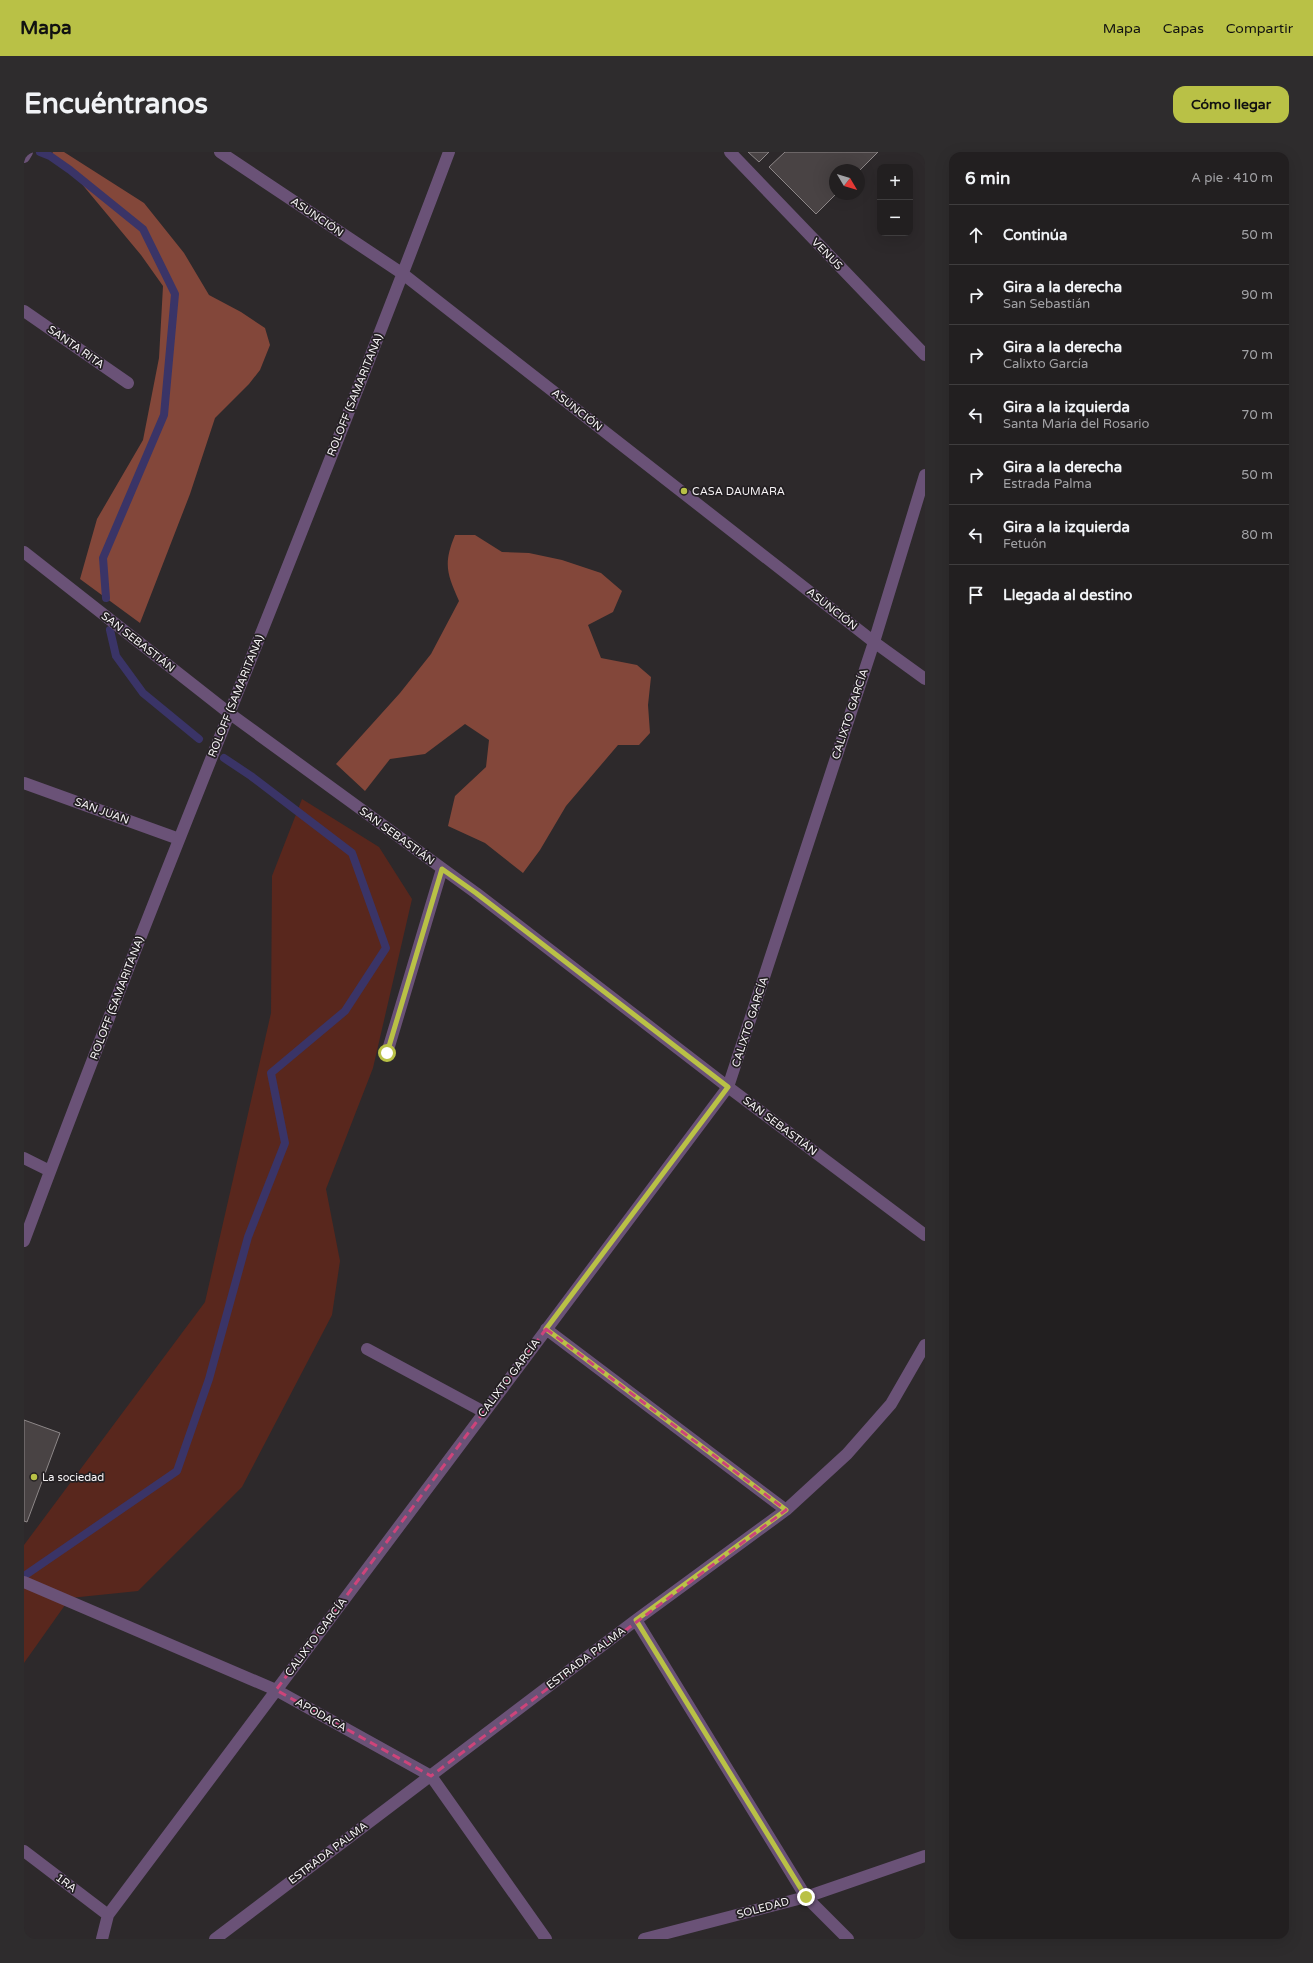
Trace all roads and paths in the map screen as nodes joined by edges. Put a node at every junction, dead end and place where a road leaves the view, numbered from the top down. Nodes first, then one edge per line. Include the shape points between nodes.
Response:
1 (27, 152) edge
2 (220, 152) edge
3 (449, 152) edge
4 (730, 152) edge
5 (24, 157) edge
6 (403, 274) junction
7 (24, 311) edge
8 (925, 355) edge
9 (128, 383) dead end
10 (925, 474) edge
11 (24, 552) edge
12 (874, 642) junction
13 (925, 679) edge
14 (229, 713) junction
15 (24, 783) edge
16 (179, 839) junction
17 (442, 869) junction
18 (387, 1053) dead end
19 (728, 1087) junction
20 (24, 1158) edge
21 (50, 1171) junction
22 (925, 1235) edge
23 (24, 1240) edge
24 (546, 1329) junction
25 (925, 1345) edge
26 (367, 1349) dead end
27 (484, 1412) junction
28 (786, 1510) junction
29 (24, 1582) edge
30 (636, 1620) junction
31 (276, 1690) junction
32 (431, 1776) junction
33 (24, 1851) edge
34 (925, 1856) edge
35 (806, 1897) junction
36 (108, 1915) junction
37 (102, 1939) edge
38 (215, 1939) edge
39 (546, 1939) edge
40 (644, 1939) edge
41 (848, 1939) edge

1 - 5 street
2 - 6 street, ASUNCIÓN
3 - 6 street, ROLOFF (SAMARITANA)
4 - 8 street, VENUS
6 - 12 street, ASUNCIÓN
6 - 14 street, ROLOFF (SAMARITANA)
7 - 9 street, SANTA RITA
10 - 12 street, CALIXTO GARCÍA
11 - 14 street, SAN SEBASTIÁN
12 - 13 street, ASUNCIÓN
12 - 19 street, CALIXTO GARCÍA
14 - 16 street, ROLOFF (SAMARITANA)
14 - 17 street, SAN SEBASTIÁN
15 - 16 street, SAN JUAN
16 - 21 street, ROLOFF (SAMARITANA)
17 - 18 street
17 - 19 street, SAN SEBASTIÁN
19 - 22 street, SAN SEBASTIÁN
19 - 24 street, CALIXTO GARCÍA
20 - 21 street
21 - 23 street, ROLOFF (SAMARITANA)
24 - 27 street, CALIXTO GARCÍA
24 - 28 street
25 - 28 street, ESTRADA PALMA via 891,1404 847,1454
26 - 27 street
27 - 31 street, CALIXTO GARCÍA
28 - 30 street, ESTRADA PALMA
29 - 31 street, APODACA
30 - 32 street, ESTRADA PALMA
30 - 35 street
31 - 32 street, APODACA
31 - 36 street, CALIXTO GARCÍA
32 - 38 street, ESTRADA PALMA
32 - 39 street, APODACA
33 - 36 street, 1RA
34 - 35 street, SOLEDAD
35 - 40 street, SOLEDAD
35 - 41 street
36 - 37 street, CALIXTO GARCÍA

